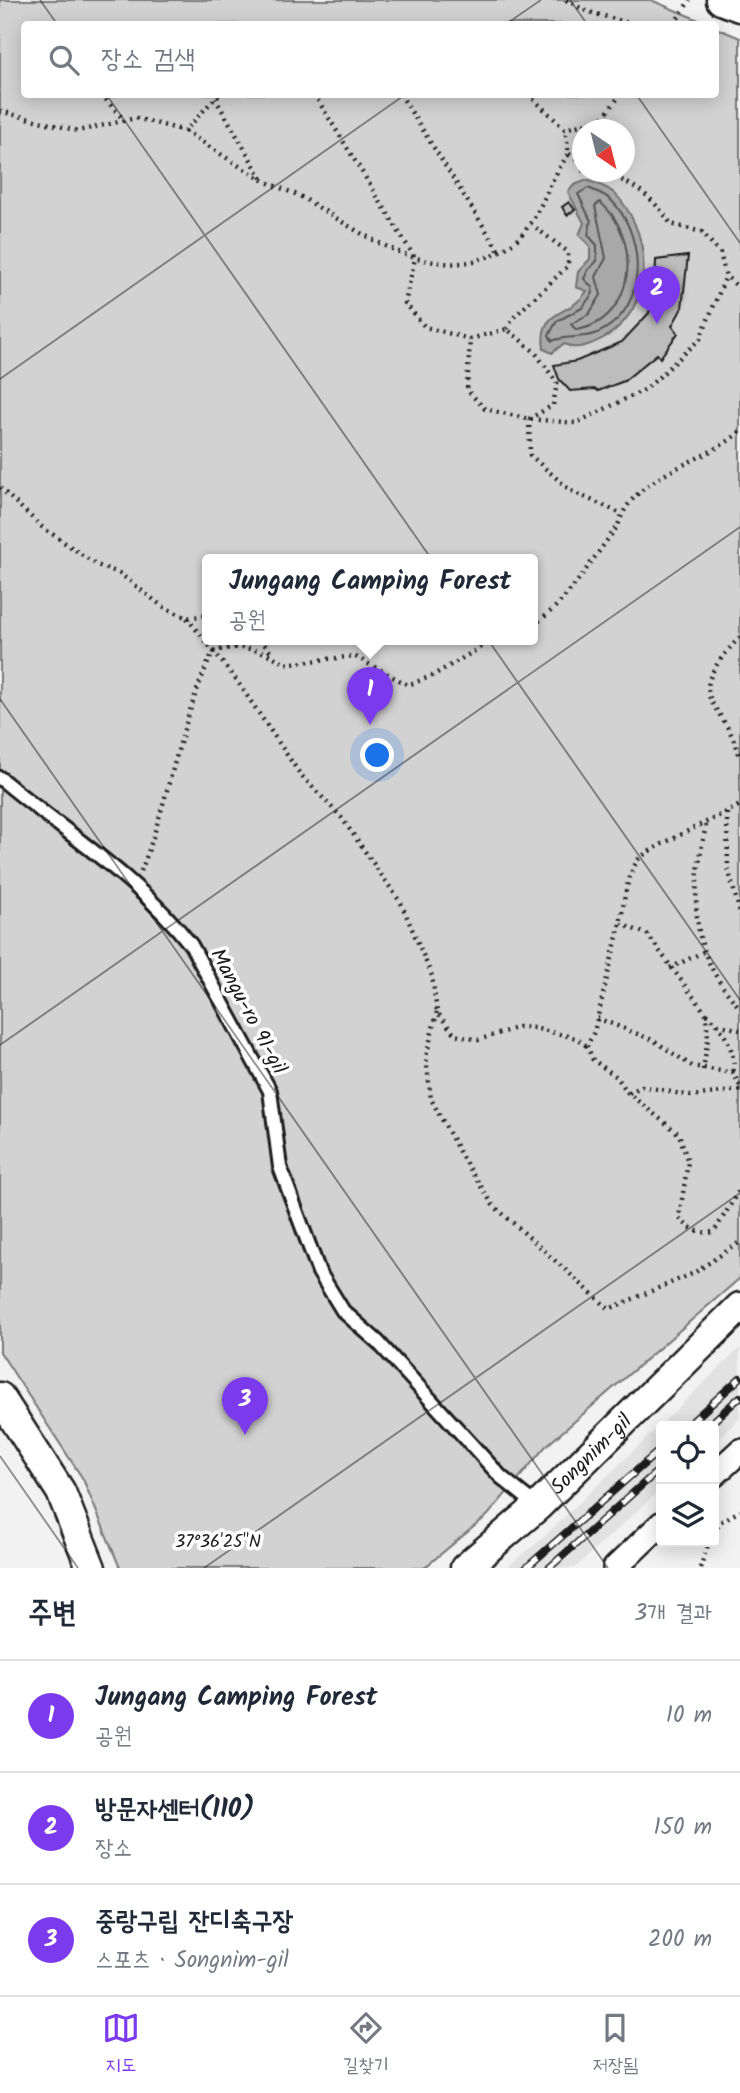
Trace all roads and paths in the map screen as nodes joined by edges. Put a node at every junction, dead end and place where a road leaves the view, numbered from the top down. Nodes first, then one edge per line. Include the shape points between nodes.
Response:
1 (566, 0) edge
2 (690, 0) edge
3 (721, 0) edge
4 (740, 7) edge
5 (621, 21) edge
6 (676, 21) edge
7 (105, 98) edge
8 (215, 98) joint
9 (316, 98) edge
10 (403, 98) edge
11 (532, 98) edge
12 (618, 98) edge
13 (1, 114) edge
14 (601, 119) edge
15 (124, 120) junction
16 (572, 127) edge
17 (565, 129) junction
18 (185, 131) junction
19 (569, 154) junction
20 (572, 156) edge
21 (263, 180) junction
22 (627, 182) edge
23 (532, 225) junction
24 (499, 251) junction
25 (415, 258) junction
26 (726, 276) junction
27 (740, 289) edge
28 (507, 329) junction
29 (470, 339) junction
30 (528, 419) junction
31 (740, 432) edge
32 (0, 488) edge
33 (622, 514) junction
34 (202, 616) edge
35 (187, 618) junction
36 (538, 622) edge
37 (740, 637) edge
38 (202, 638) edge
39 (208, 645) edge
40 (265, 645) edge
41 (485, 645) edge
42 (213, 652) junction
43 (273, 655) junction
44 (740, 758) edge
45 (0, 778) edge
46 (740, 805) edge
47 (727, 813) junction
48 (706, 825) junction
49 (135, 885) junction
50 (740, 913) edge
51 (620, 924) junction
52 (703, 952) junction
53 (670, 968) junction
54 (740, 1008) edge
55 (437, 1012) junction
56 (706, 1014) junction
57 (597, 1018) junction
58 (719, 1024) junction
59 (740, 1030) edge
60 (587, 1046) junction
61 (703, 1070) junction
62 (733, 1073) junction
63 (740, 1088) edge
64 (628, 1093) junction
65 (740, 1189) edge
66 (740, 1242) edge
67 (740, 1307) edge
68 (0, 1397) edge
69 (740, 1451) edge
70 (719, 1470) edge
71 (538, 1506) junction
72 (740, 1511) edge
73 (719, 1524) edge
74 (656, 1529) edge
75 (707, 1547) edge
76 (91, 1568) edge
77 (465, 1568) edge
78 (615, 1568) edge
79 (700, 1568) edge

1 - 5 path
2 - 6 path
3 - 4 street
7 - 15 path
8 - 18 path
8 - 21 path
9 - 25 path
10 - 24 path
11 - 17 path
12 - 14 path
13 - 15 path via 78,131
15 - 18 path via 136,118
16 - 17 path
17 - 19 path
18 - 21 path
19 - 20 path
19 - 23 path
21 - 25 path via 303,198 392,251
22 - 26 path via 654,200 671,224 702,232 720,253
23 - 24 path
23 - 28 path via 568,252 568,266
24 - 25 path via 469,263
25 - 29 path via 405,303 425,327
26 - 27 path
26 - 30 path via 699,339 646,389 576,423
28 - 29 path
28 - 30 path via 535,352 557,383 553,405
29 - 30 path via 467,390 485,410
30 - 33 path via 530,455 571,491
31 - 33 path via 713,452 655,481
32 - 35 path via 70,548 119,573 162,606
33 - 36 path via 618,526 568,591
34 - 35 path
35 - 38 path
37 - 44 path via 720,657 707,681 710,700
39 - 42 path
40 - 43 path
41 - 43 path via 408,685 354,656 285,664
42 - 43 path via 228,646
42 - 49 path via 159,825
42 - 55 path via 300,774 341,817 401,903 432,976
45 - 49 lane, Mangu-ro 91-gil
46 - 47 path
47 - 48 path
47 - 50 path via 728,868
48 - 51 path via 645,853 637,862
48 - 52 path via 694,909
49 - 71 lane, Mangu-ro 91-gil via 191,945 270,1091 280,1167 319,1272 343,1311 388,1351 501,1477
51 - 53 path via 647,934
51 - 57 path
52 - 53 path
52 - 54 path via 719,985
53 - 56 path
55 - 60 path via 455,1035 478,1040 519,1027 576,1038
55 - 66 path via 426,1058 432,1099 462,1157 493,1205 609,1309 694,1273
56 - 58 path
56 - 61 path
57 - 60 path
57 - 61 path via 653,1040
58 - 59 path
58 - 62 path via 736,1060
60 - 64 path via 593,1060 617,1077
61 - 62 path
62 - 63 path
63 - 64 path via 691,1096 642,1086
64 - 65 path via 679,1134 688,1163 679,1218 689,1228 702,1234 714,1232
67 - 71 street, Songnim-gil
68 - 76 street via 61,1492
69 - 70 street
71 - 77 street, Songnim-gil
72 - 73 path
74 - 78 street
75 - 79 path

